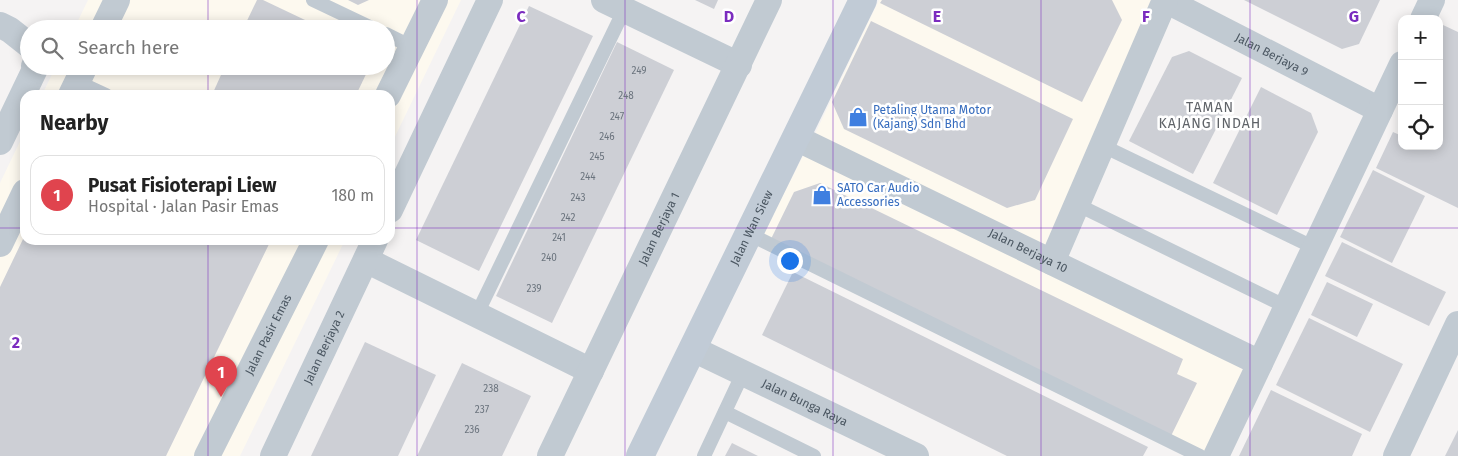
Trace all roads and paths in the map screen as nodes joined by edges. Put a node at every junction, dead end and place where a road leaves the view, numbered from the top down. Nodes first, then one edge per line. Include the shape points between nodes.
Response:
1 (117, 0) edge
2 (313, 0) edge
3 (435, 0) edge
4 (490, 0) edge
5 (769, 0) edge
6 (864, 0) edge
7 (1165, 0) edge
8 (1432, 0) edge
9 (619, 3) edge
10 (1425, 15) edge
11 (107, 20) edge
12 (355, 20) edge
13 (0, 25) edge
14 (20, 38) edge
15 (395, 38) edge
16 (412, 46) junction
17 (739, 65) junction
18 (1398, 72) edge
19 (32, 75) edge
20 (78, 81) edge
21 (25, 90) edge
22 (96, 90) edge
23 (390, 90) edge
24 (20, 100) edge
25 (1380, 110) junction
26 (796, 138) junction
27 (1, 140) edge
28 (1103, 146) junction
29 (395, 200) edge
30 (20, 202) edge
31 (1078, 205) junction
32 (749, 234) junction
33 (0, 244) edge
34 (313, 245) edge
35 (1315, 248) junction
36 (371, 250) edge
37 (1052, 262) junction
38 (1287, 307) junction
39 (477, 314) junction
40 (1458, 324) edge
41 (693, 349) junction
42 (1260, 363) junction
43 (592, 371) junction
44 (744, 373) junction
45 (725, 412) junction
46 (207, 456) edge
47 (273, 456) edge
48 (550, 456) edge
49 (640, 456) edge
50 (704, 456) edge
51 (814, 456) edge
52 (916, 456) edge
53 (1200, 456) edge
54 (1216, 456) edge
55 (1396, 456) edge

1 - 11 street
2 - 12 lane
3 - 16 street
4 - 29 street
5 - 17 street, Jalan Berjaya 1
6 - 26 street, Jalan Wan Siew
7 - 25 street, Jalan Berjaya 9
7 - 28 street
8 - 10 street
9 - 17 street
9 - 39 lane
13 - 14 street
15 - 16 lane
16 - 23 street
17 - 43 street, Jalan Berjaya 1
18 - 25 street
19 - 21 street
20 - 22 lane
24 - 27 street
25 - 35 street
26 - 32 street, Jalan Wan Siew
26 - 37 street, Jalan Berjaya 10
28 - 31 street
28 - 35 lane
30 - 33 street
31 - 37 street
31 - 38 lane
32 - 41 street, Jalan Wan Siew
32 - 53 lane
34 - 46 street, Jalan Pasir Emas
35 - 38 street
36 - 39 street
36 - 47 street, Jalan Berjaya 2
37 - 42 street, Jalan Berjaya 10
38 - 42 street
39 - 43 street
40 - 55 street
41 - 44 street, Jalan Bunga Raya
41 - 49 street, Jalan Wan Siew
42 - 54 street
43 - 48 street, Jalan Berjaya 1
44 - 45 lane
44 - 52 street, Jalan Bunga Raya
45 - 50 lane
45 - 51 lane

